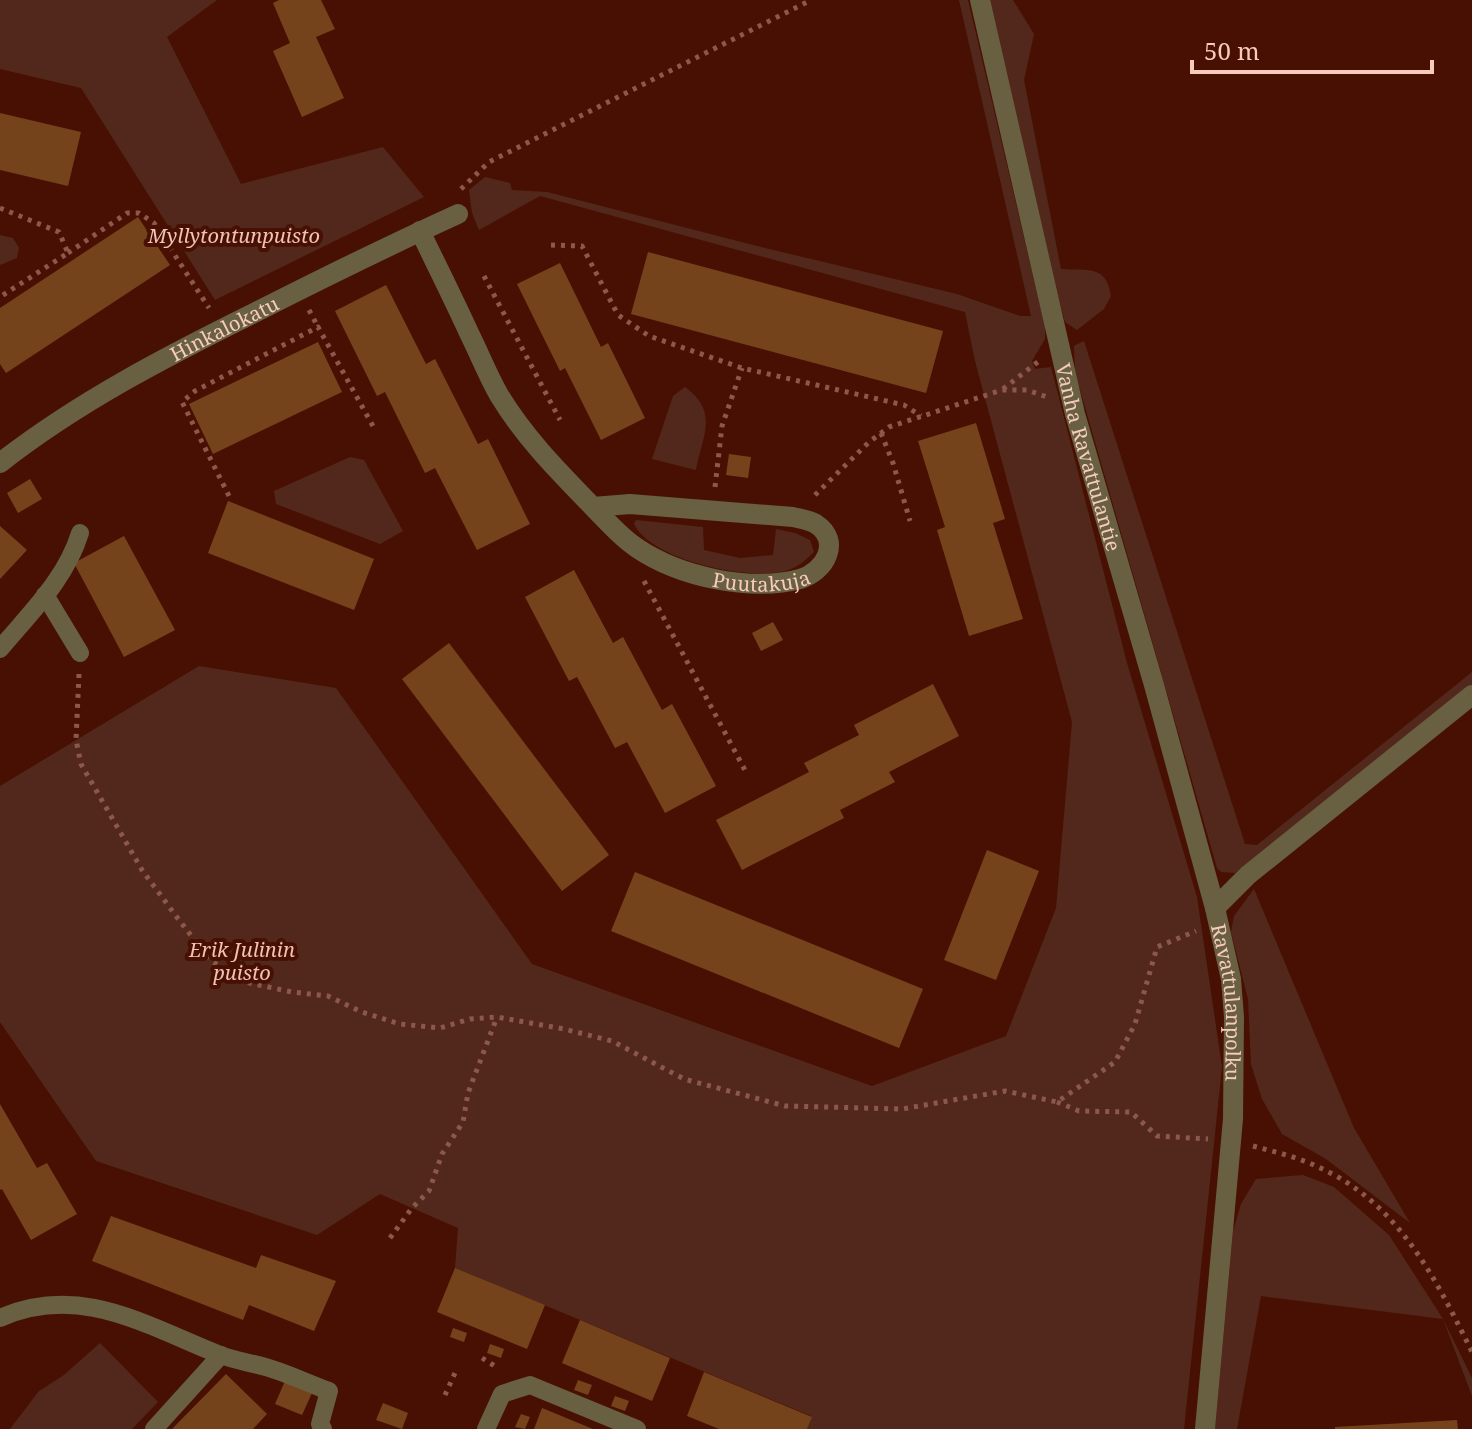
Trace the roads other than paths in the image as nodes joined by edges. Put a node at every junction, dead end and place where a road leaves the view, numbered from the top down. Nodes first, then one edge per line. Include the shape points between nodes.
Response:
1 (980, 0) edge
2 (458, 214) dead end
3 (420, 231) junction
4 (0, 463) edge
5 (593, 507) junction
6 (80, 533) dead end
7 (45, 595) junction
8 (0, 649) edge
9 (80, 653) road end
10 (1472, 695) edge
11 (1215, 908) junction
12 (3, 1312) edge
13 (221, 1355) junction
14 (154, 1429) edge
15 (323, 1429) edge
16 (486, 1429) edge
17 (637, 1429) edge
18 (1205, 1429) edge

1 - 11 street, Vanha Ravattulantie via 1075,414
2 - 3 street, Hinkalokatu
3 - 4 street, Hinkalokatu via 147,368 48,427
3 - 5 street, Puutakuja via 504,404 544,458
5 - 5 street, Puutakuja via 630,504 793,517 821,529 828,555 824,565 804,578 710,578 638,549
6 - 7 lane via 74,552
7 - 8 lane
7 - 9 lane
10 - 11 street, Ravattulanpolku via 1248,875
11 - 18 street, Ravattulanpolku via 1234,1017 1231,1140
12 - 13 lane via 73,1303 141,1320
13 - 14 lane
13 - 15 lane via 329,1391
16 - 17 lane via 502,1394 530,1385

